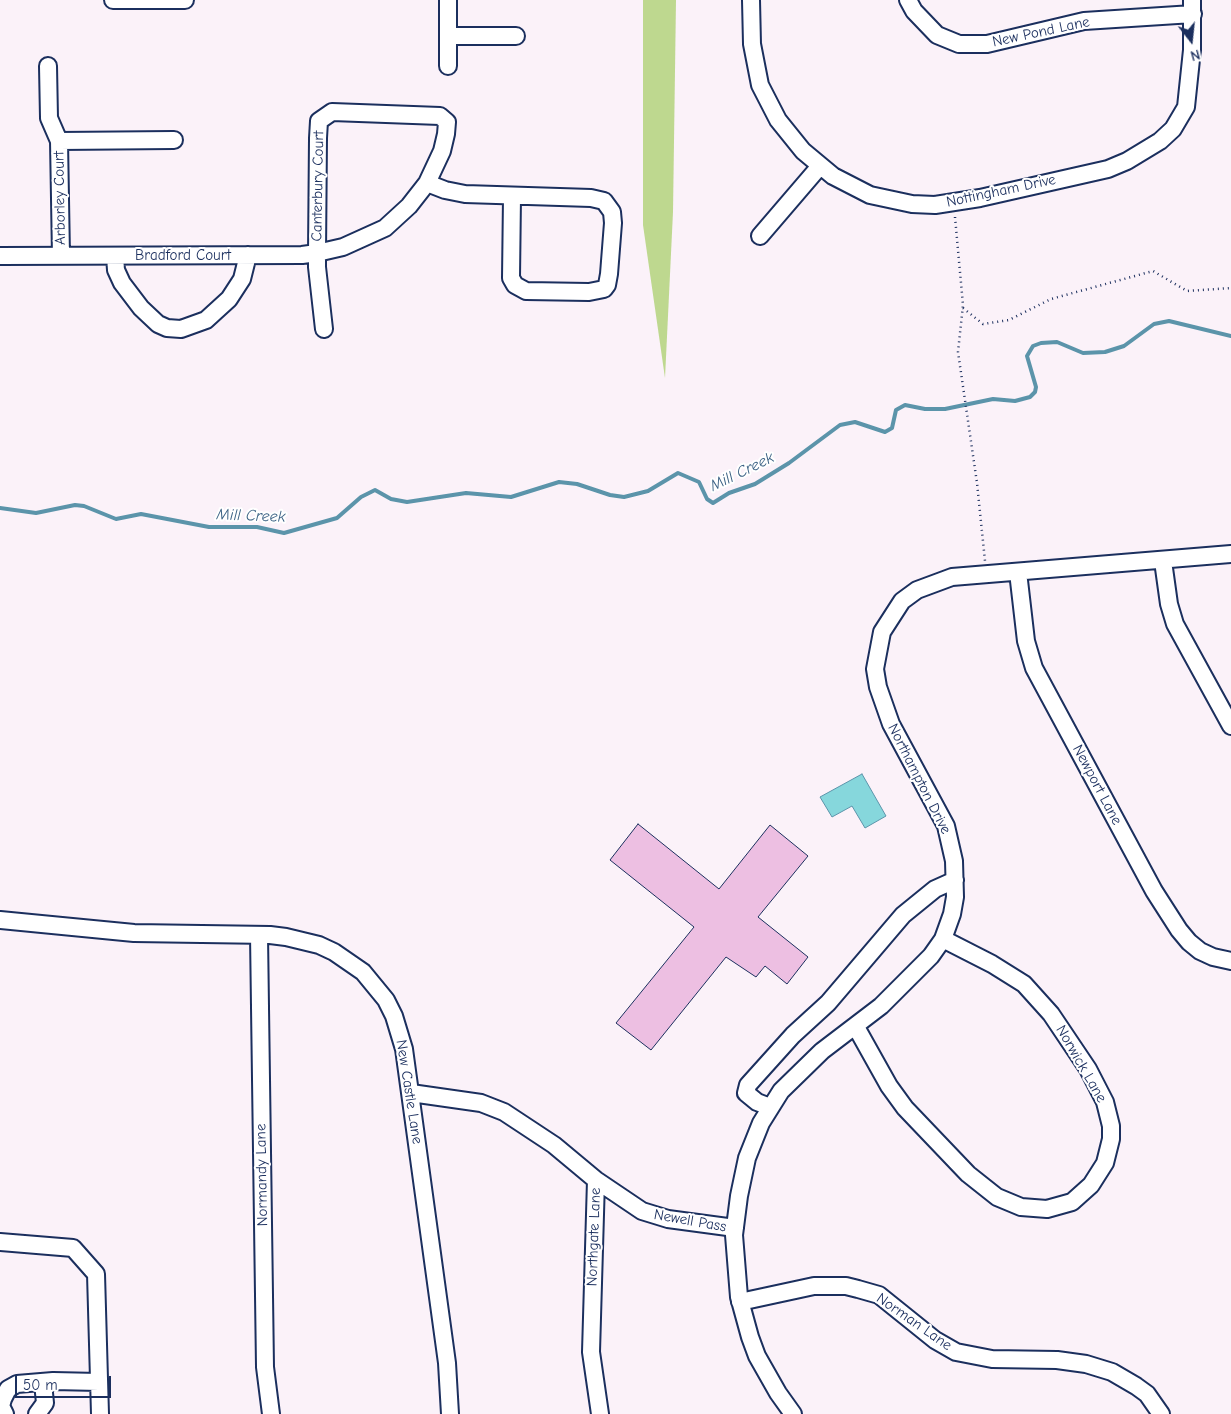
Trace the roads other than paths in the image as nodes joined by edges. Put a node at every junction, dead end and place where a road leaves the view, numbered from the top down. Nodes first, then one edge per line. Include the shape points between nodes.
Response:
1 (113, 0) edge
2 (185, 0) edge
3 (448, 0) edge
4 (751, 0) edge
5 (908, 0) edge
6 (1193, 7) edge
7 (448, 36) junction
8 (516, 36) dead end
9 (48, 66) dead end
10 (448, 66) dead end
11 (174, 140) dead end
12 (59, 141) junction
13 (820, 166) junction
14 (427, 183) junction
15 (512, 196) junction
16 (760, 236) dead end
17 (316, 253) junction
18 (248, 255) junction
19 (0, 256) edge
20 (61, 256) junction
21 (115, 256) junction
22 (324, 330) dead end
23 (1231, 554) edge
24 (1163, 561) junction
25 (1018, 572) junction
26 (1231, 726) edge
27 (955, 880) junction
28 (0, 920) edge
29 (259, 935) junction
30 (943, 939) junction
31 (1231, 961) edge
32 (856, 1026) junction
33 (411, 1092) junction
34 (770, 1107) junction
35 (596, 1180) junction
36 (735, 1228) junction
37 (0, 1242) edge
38 (740, 1302) junction
39 (99, 1382) junction
40 (43, 1383) junction
41 (5, 1414) edge
42 (37, 1414) edge
43 (100, 1414) edge
44 (271, 1414) edge
45 (450, 1414) edge
46 (600, 1414) edge
47 (793, 1414) edge
48 (1160, 1414) edge

1 - 2 street
3 - 7 street
4 - 13 street, Nottingham Drive via 752,44 760,85 778,120
5 - 6 street, New Pond Lane via 937,35 959,44 987,44 1084,21
6 - 13 street, Nottingham Drive via 1186,106 1174,129 1127,161 954,203 912,204 890,201 851,186
7 - 8 street
7 - 10 street
9 - 12 street, Arborley Court via 49,118
11 - 12 street, Arborley Court
12 - 20 street, Arborley Court
13 - 16 street
14 - 15 street via 455,193
14 - 17 street via 409,206 385,228 343,247
14 - 17 street, Canterbury Court via 442,151 446,119 412,114 332,112 325,115 319,121 318,129
15 - 15 street via 604,201 609,206 613,223 608,285 598,292 526,291 514,285 511,270
17 - 18 street
17 - 22 street, Canterbury Court
18 - 21 street, Bradford Court
18 - 21 street, Bradford Court via 242,279 229,299 206,320 180,329 158,324 140,308 122,283 116,270
19 - 20 street
20 - 21 street
23 - 24 street, Northampton Drive
24 - 25 street, Northampton Drive
24 - 26 street via 1175,624
25 - 27 street, Northampton Drive via 952,577 917,590 902,601 891,616 877,650 875,669 883,705 946,826
25 - 31 street, Newport Lane via 1026,641 1034,668 1154,891 1189,942 1213,957
27 - 30 street, Northampton Drive via 952,914
27 - 34 street via 934,888 903,914 828,1003 793,1035 748,1085 746,1093
28 - 29 street, New Castle Lane via 134,933
29 - 33 street, New Castle Lane via 319,945 363,972 394,1016 404,1049
29 - 44 street, Normandy Lane via 264,1367
30 - 32 street, Northampton Drive via 907,981
30 - 32 street, Norwick Lane via 1024,984 1051,1014 1088,1069 1105,1102 1111,1132 1105,1163 1091,1185 1072,1202 1047,1209 1021,1207 997,1197 968,1174 905,1108
32 - 34 street, Northampton Drive via 793,1077
33 - 35 street, Northgate Lane via 481,1104 504,1112 554,1145
33 - 45 street, New Castle Lane via 447,1363
34 - 36 street, Northampton Drive via 748,1158
35 - 36 street, Newell Pass via 629,1204 655,1216
35 - 46 street, Northgate Lane via 591,1352
36 - 38 street, Northampton Drive via 734,1256
37 - 39 street via 73,1248 96,1274
38 - 47 street, Northampton Drive via 757,1356
38 - 48 street, Norman Lane via 814,1286 846,1286 863,1290 884,1299 935,1340 956,1352 992,1359 1058,1360 1086,1364 1112,1372 1136,1386 1147,1394
39 - 40 street
39 - 43 street
40 - 41 street via 17,1384 8,1389 1,1406
40 - 42 street via 45,1403

